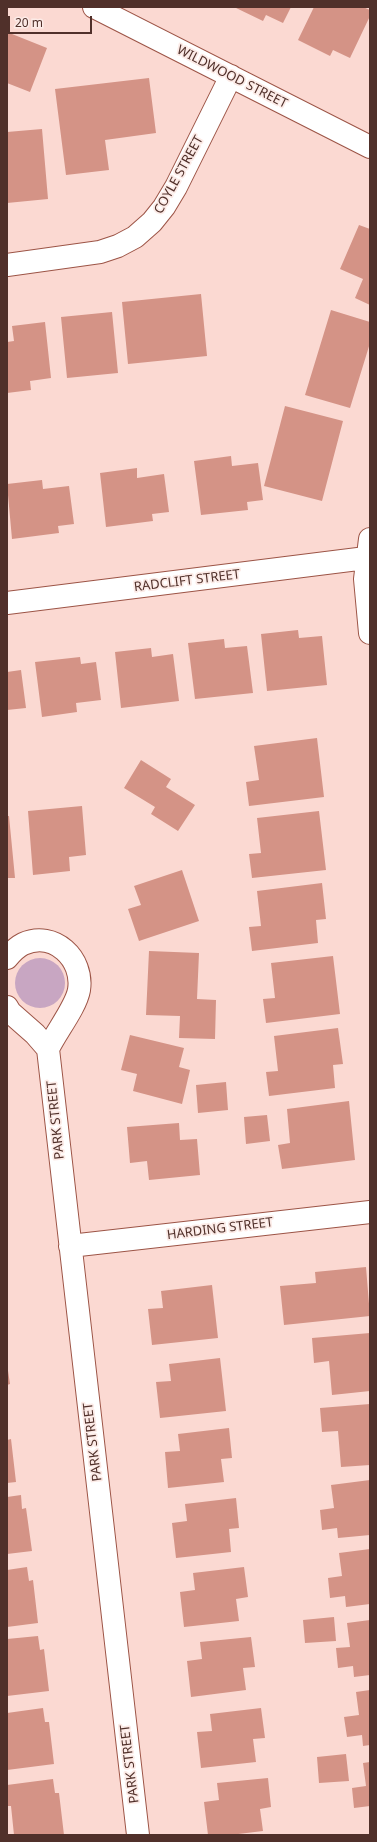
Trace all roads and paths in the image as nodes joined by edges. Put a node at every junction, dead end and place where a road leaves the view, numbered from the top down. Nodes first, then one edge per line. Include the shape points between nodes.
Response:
1 (94, 7) edge
2 (231, 76) junction
3 (370, 147) edge
4 (7, 265) edge
5 (368, 549) edge
6 (7, 603) edge
7 (370, 633) edge
8 (7, 958) edge
9 (7, 1007) edge
10 (48, 1049) junction
11 (370, 1212) edge
12 (70, 1246) junction
13 (138, 1835) edge

1 - 2 street, WILDWOOD STREET
2 - 3 street, WILDWOOD STREET
2 - 4 street, COYLE STREET via 176,187 152,222 135,237 100,252
5 - 6 street, RADCLIFT STREET
5 - 7 street via 365,580
8 - 10 street via 24,944 45,941 56,944 66,951 78,969 79,992
9 - 10 street
10 - 12 street, PARK STREET
11 - 12 street, HARDING STREET
12 - 13 street, PARK STREET

